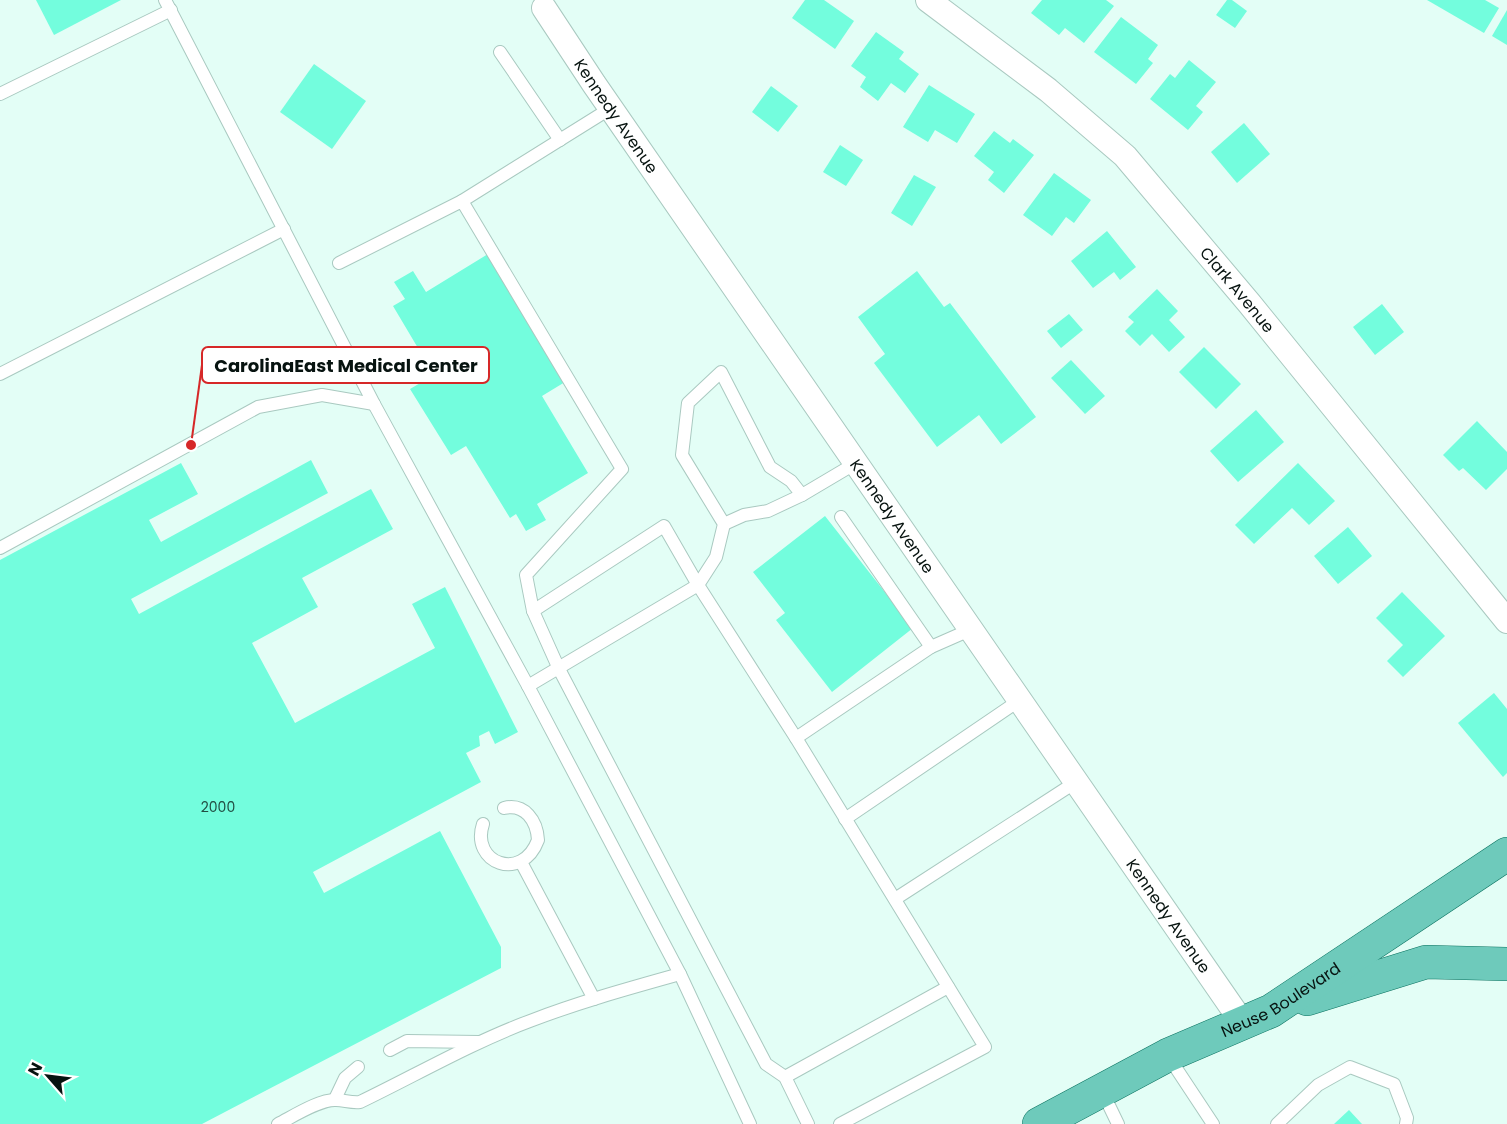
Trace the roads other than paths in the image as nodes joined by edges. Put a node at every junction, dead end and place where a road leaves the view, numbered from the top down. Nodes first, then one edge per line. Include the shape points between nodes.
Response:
1 (928, 0) edge
2 (168, 5) edge
3 (544, 8) dead end
4 (500, 52) dead end
5 (0, 94) edge
6 (611, 108) junction
7 (560, 140) junction
8 (462, 201) junction
9 (284, 229) junction
10 (339, 263) dead end
11 (0, 374) edge
12 (374, 405) junction
13 (856, 463) junction
14 (802, 495) junction
15 (841, 517) dead end
16 (724, 524) junction
17 (0, 548) edge
18 (698, 585) junction
19 (533, 611) junction
20 (1507, 621) edge
21 (972, 629) junction
22 (931, 647) junction
23 (559, 669) junction
24 (528, 686) junction
25 (1020, 700) junction
26 (796, 738) junction
27 (1076, 782) junction
28 (504, 808) dead end
29 (846, 819) junction
30 (483, 824) dead end
31 (1507, 854) edge
32 (520, 862) junction
33 (895, 899) junction
34 (1507, 964) edge
35 (680, 974) junction
36 (948, 987) junction
37 (594, 999) junction
38 (1256, 1016) junction
39 (481, 1042) junction
40 (390, 1050) dead end
41 (1168, 1055) junction
42 (358, 1067) dead end
43 (785, 1077) junction
44 (1102, 1090) junction
45 (335, 1100) junction
46 (278, 1124) edge
47 (750, 1124) edge
48 (808, 1124) edge
49 (840, 1124) edge
50 (1039, 1124) edge
51 (1118, 1124) edge
52 (1213, 1124) edge
53 (1277, 1124) edge
54 (1406, 1124) edge

1 - 20 street, Clark Avenue via 1048,90 1125,156
2 - 5 lane
2 - 9 lane
3 - 6 street, Kennedy Avenue
4 - 7 lane
6 - 7 lane
6 - 13 street, Kennedy Avenue
7 - 8 lane
8 - 10 lane
8 - 19 lane via 622,469 526,575
9 - 11 lane
9 - 12 lane
12 - 17 lane via 322,395 258,407
12 - 24 lane
13 - 14 lane
13 - 21 street, Kennedy Avenue
14 - 16 lane via 768,511 744,514
14 - 16 lane via 791,481 770,467 720,372 688,403 682,455
15 - 22 lane
16 - 18 lane via 716,557
18 - 19 lane via 664,526
18 - 23 lane
18 - 26 lane
19 - 23 lane
21 - 22 lane
21 - 25 street, Kennedy Avenue
22 - 26 lane
23 - 24 lane
23 - 43 lane via 766,1064
24 - 35 lane
25 - 27 street, Kennedy Avenue
25 - 29 lane
26 - 29 lane
27 - 33 lane
27 - 38 street, Kennedy Avenue
28 - 32 lane via 519,808 538,830 535,849
29 - 33 lane
30 - 32 lane via 482,846 487,854 502,864
31 - 38 main road, Neuse Boulevard
32 - 37 lane
33 - 36 lane
34 - 38 main road via 1426,962
35 - 37 lane
35 - 47 lane
36 - 43 lane
36 - 49 lane via 985,1047
37 - 39 lane
38 - 41 main road, Neuse Boulevard
39 - 40 lane via 407,1041
39 - 45 lane via 360,1102
41 - 44 main road, Neuse Boulevard
41 - 52 lane
42 - 45 lane via 345,1078
43 - 48 lane
44 - 50 main road, Neuse Boulevard
44 - 51 lane
45 - 46 lane
53 - 54 lane via 1318,1085 1350,1067 1394,1084

